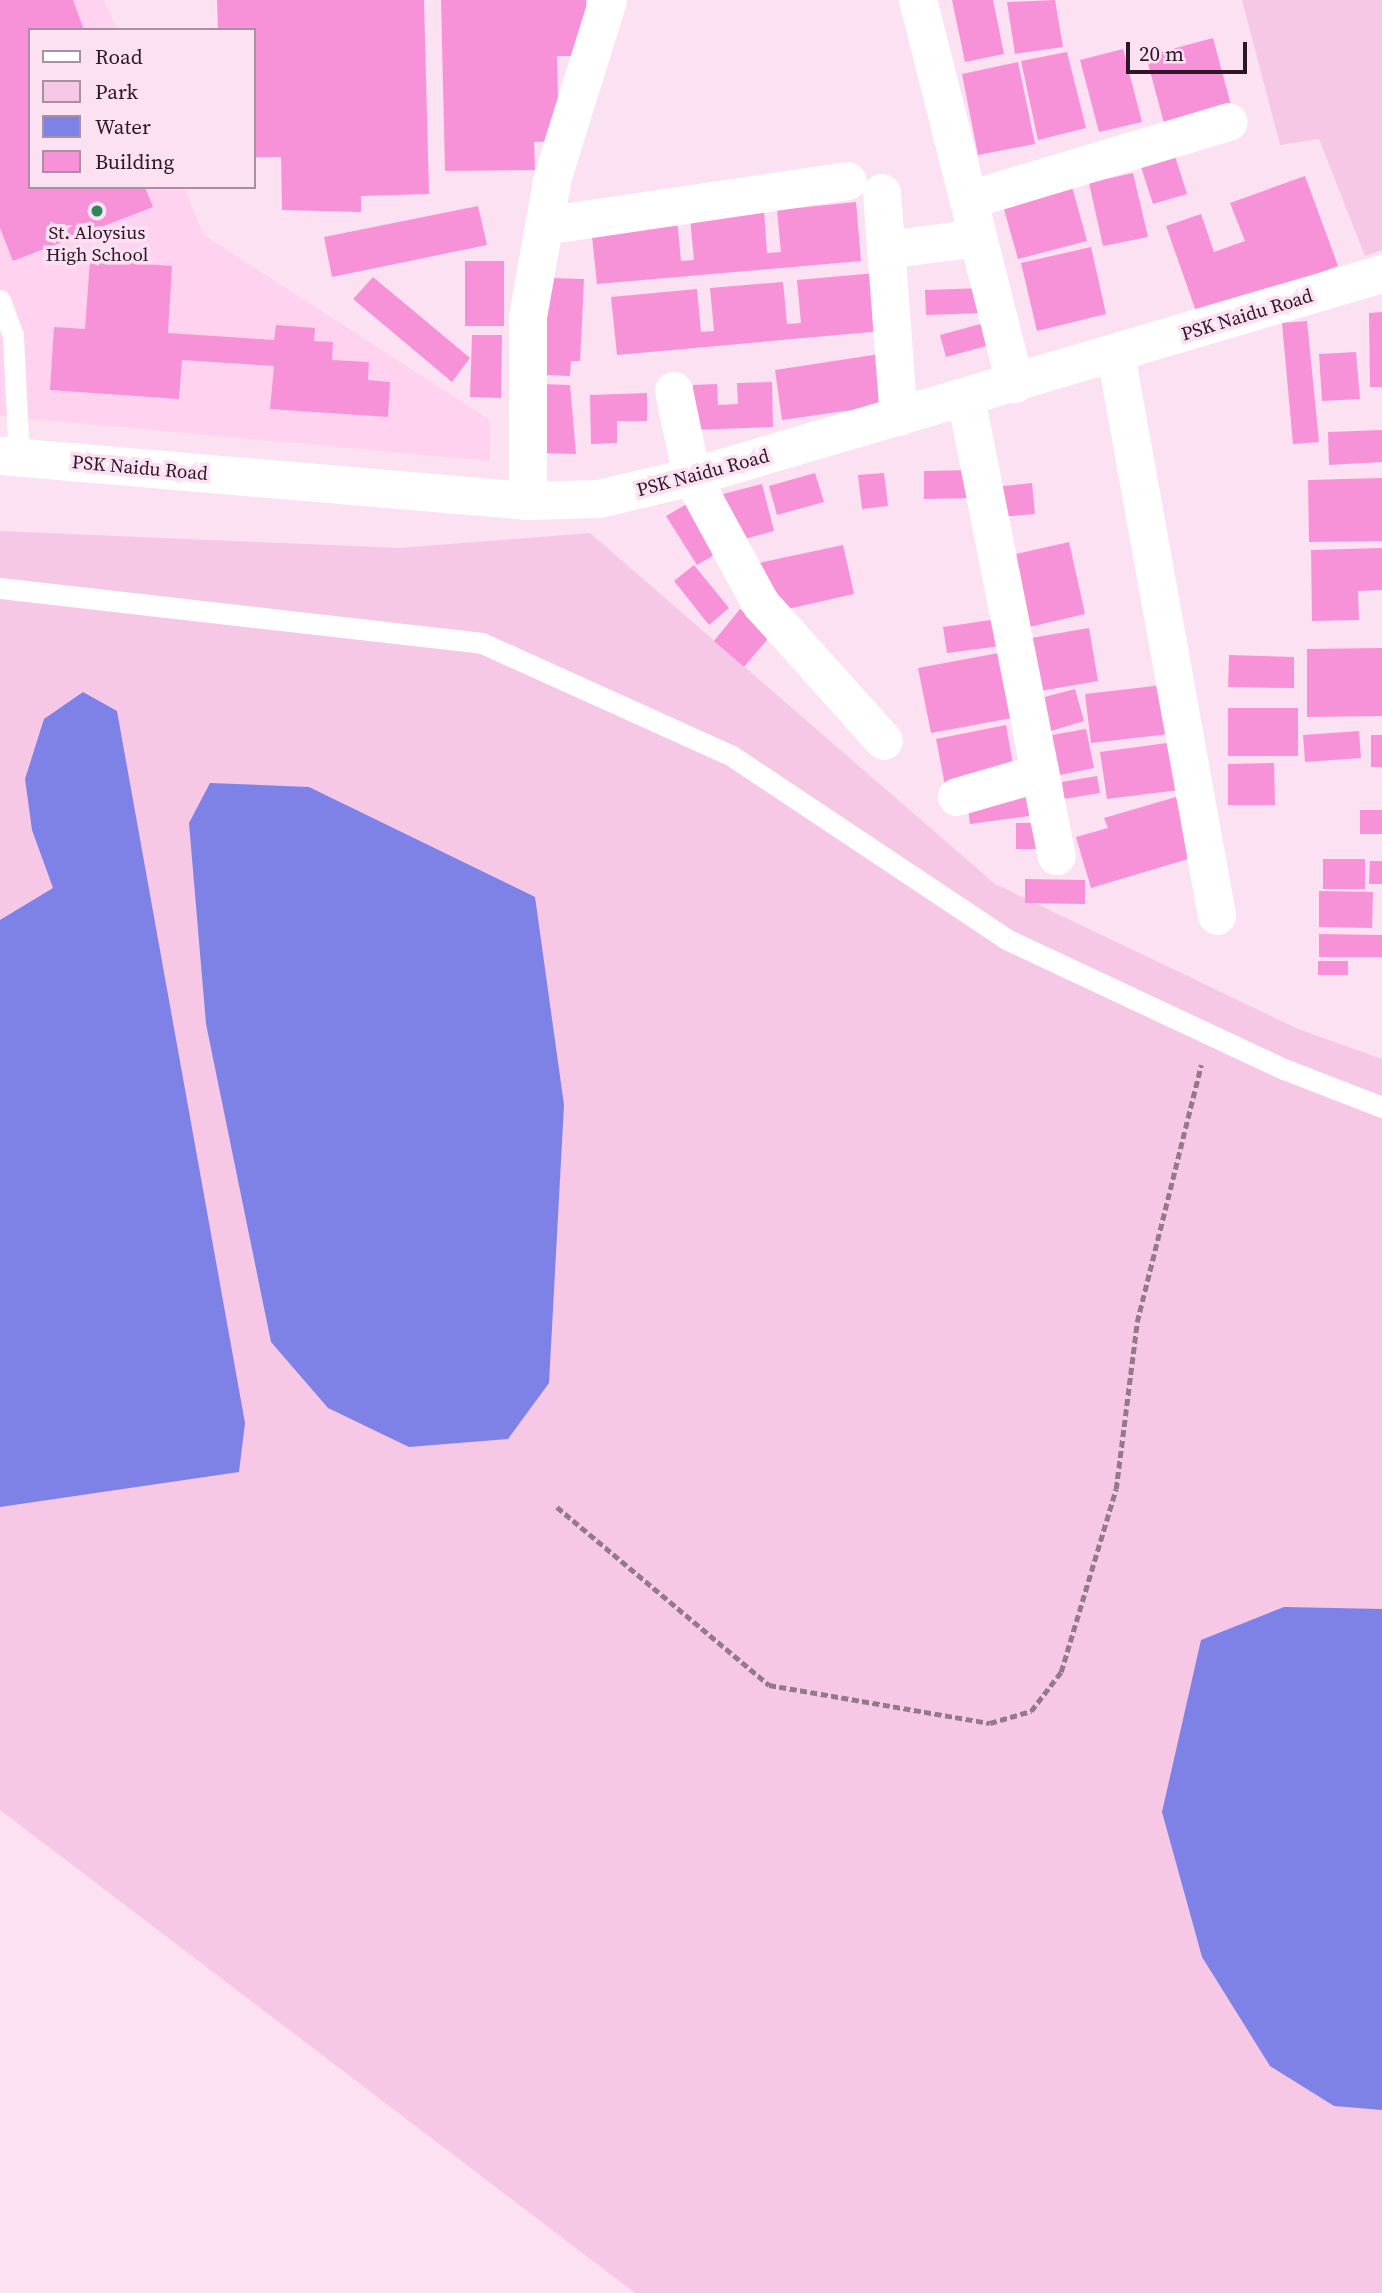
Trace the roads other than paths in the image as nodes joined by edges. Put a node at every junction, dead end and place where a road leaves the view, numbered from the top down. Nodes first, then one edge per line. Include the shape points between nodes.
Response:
1 (608, 0) edge
2 (918, 0) edge
3 (1229, 122) dead end
4 (969, 200) junction
5 (544, 226) junction
6 (978, 238) junction
7 (886, 250) junction
8 (1382, 274) edge
9 (0, 300) edge
10 (1116, 355) junction
11 (1015, 384) junction
12 (674, 391) dead end
13 (966, 398) junction
14 (899, 417) junction
15 (9, 457) edge
16 (692, 477) junction
17 (528, 501) junction
18 (0, 588) edge
19 (884, 741) dead end
20 (1040, 773) junction
21 (957, 797) dead end
22 (1057, 856) dead end
23 (1217, 916) dead end
24 (1382, 1107) edge

1 - 5 street via 553,177
2 - 4 street
3 - 4 street
4 - 6 street
5 - 7 street via 865,187
5 - 17 street via 528,317
6 - 7 street
6 - 11 street
7 - 14 street
8 - 10 street, PSK Naidu Road
9 - 15 lane via 13,336
10 - 11 street, PSK Naidu Road
10 - 23 street
11 - 13 street, PSK Naidu Road
12 - 16 street
13 - 14 street, PSK Naidu Road
13 - 20 street
14 - 16 street, PSK Naidu Road
15 - 17 street, PSK Naidu Road
16 - 17 street, PSK Naidu Road via 599,499
16 - 19 street via 761,604
18 - 24 lane via 482,643 732,756 1006,939 1207,1033
20 - 21 street
20 - 22 street

